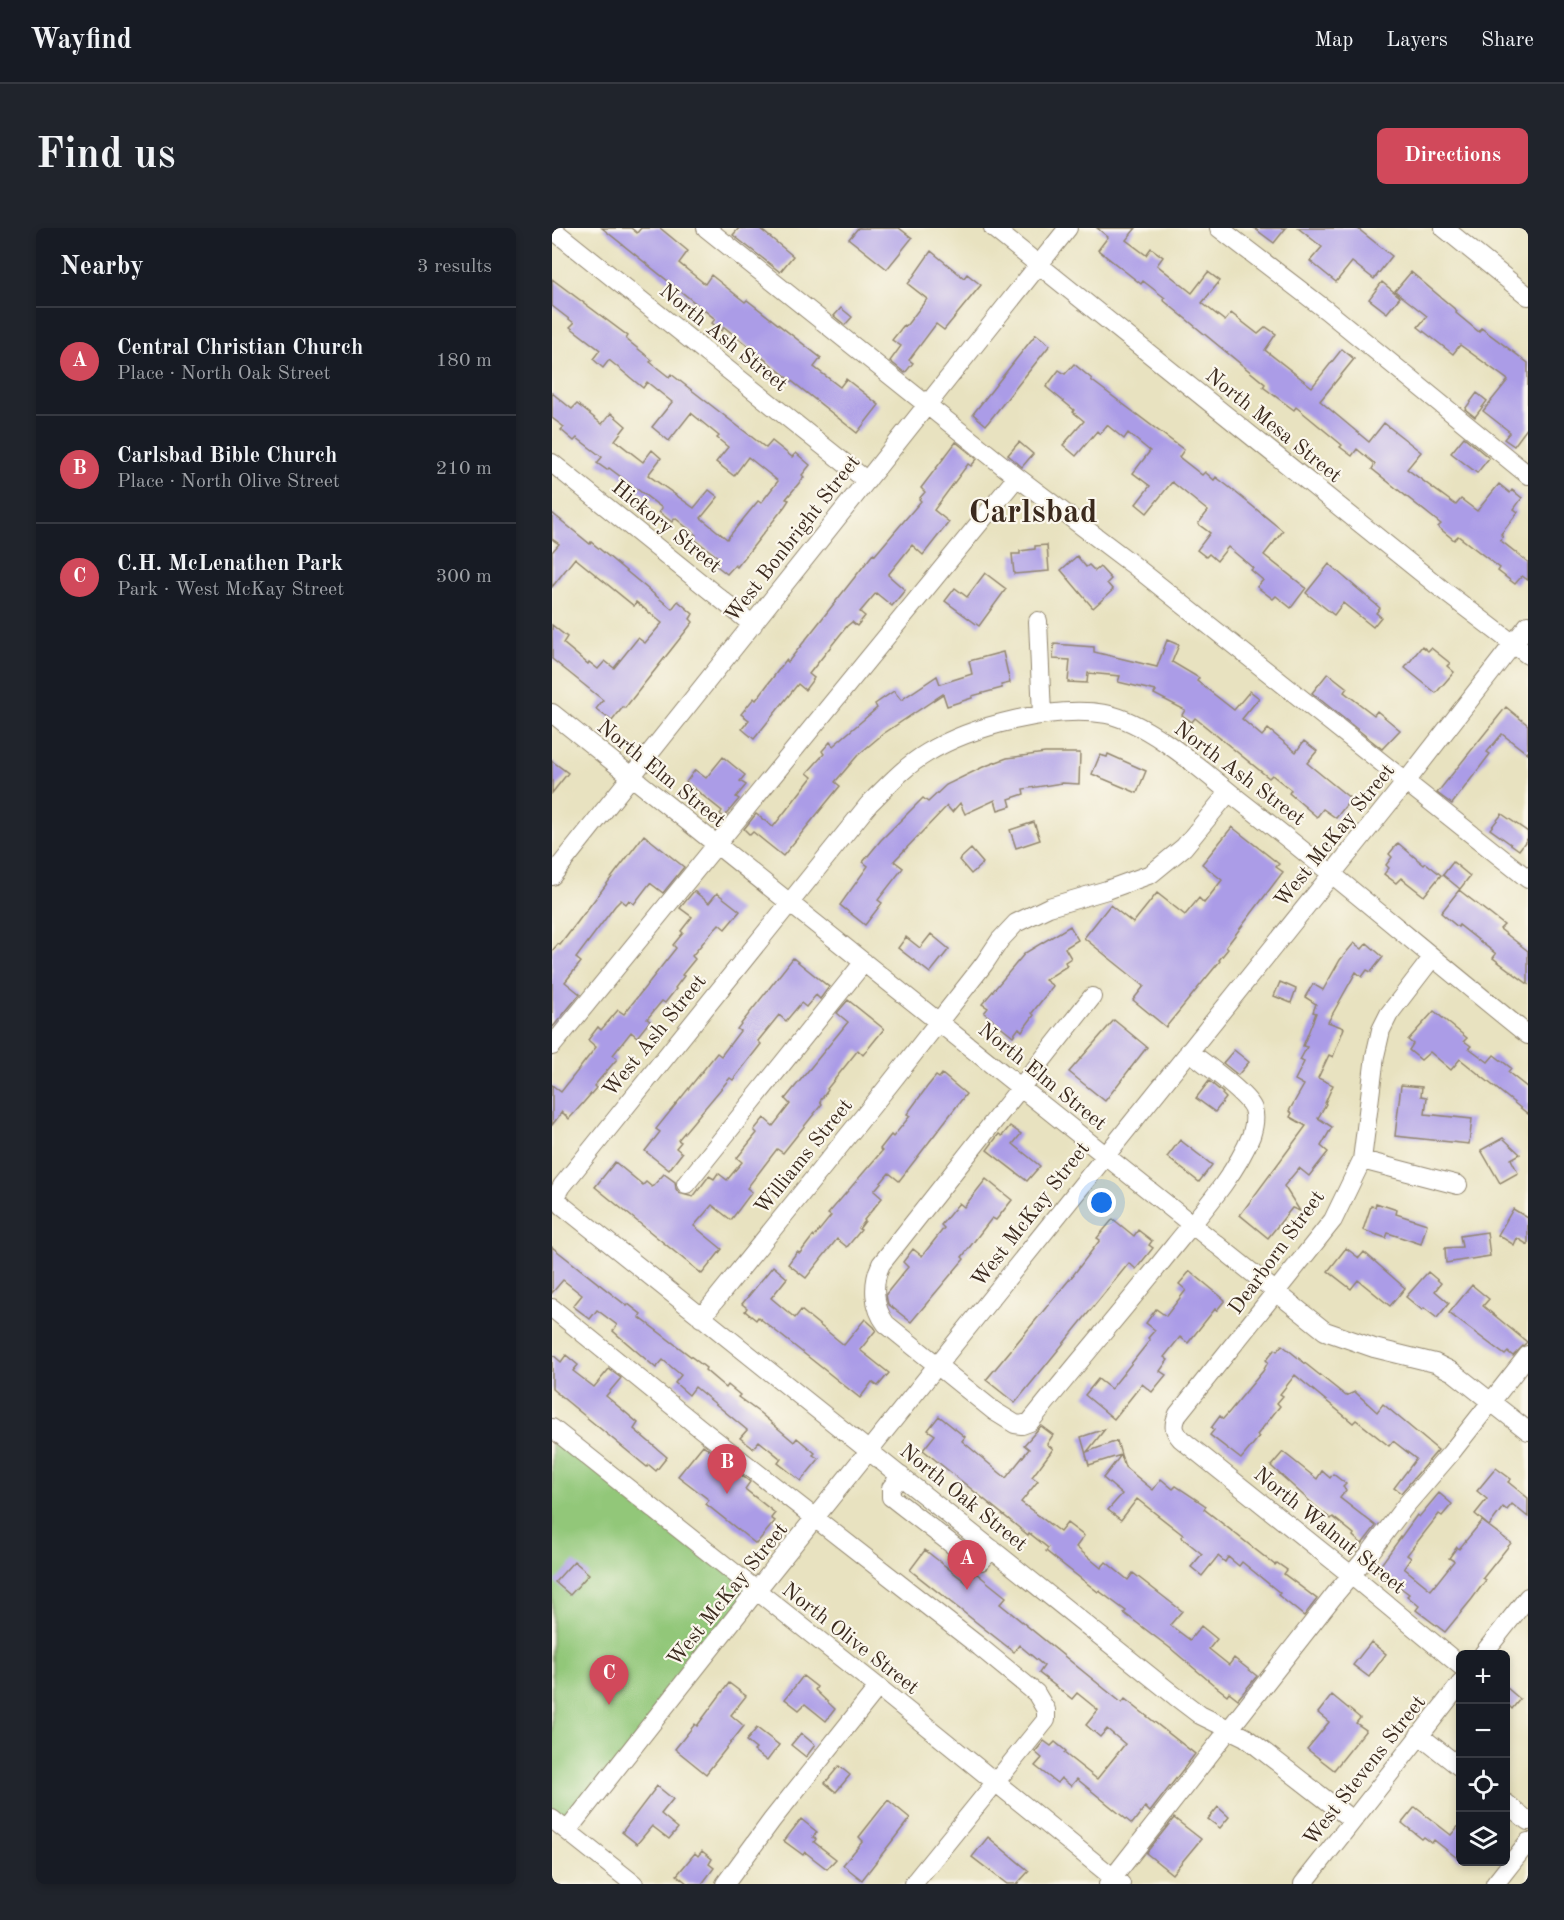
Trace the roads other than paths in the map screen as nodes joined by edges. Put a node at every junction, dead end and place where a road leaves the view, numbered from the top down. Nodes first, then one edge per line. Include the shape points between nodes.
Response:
1 (706, 228) edge
2 (993, 228) edge
3 (1068, 228) edge
4 (1219, 228) edge
5 (1444, 228) edge
6 (552, 229) edge
7 (1038, 265) junction
8 (1528, 296) edge
9 (927, 404) junction
10 (552, 463) edge
11 (1528, 475) edge
12 (1017, 477) junction
13 (867, 481) junction
14 (1038, 621) dead end
15 (753, 625) junction
16 (1528, 625) edge
17 (1513, 643) junction
18 (1528, 655) edge
19 (552, 713) edge
20 (1042, 715) junction
21 (631, 777) junction
22 (1404, 783) junction
23 (1229, 792) junction
24 (716, 845) junction
25 (1332, 873) junction
26 (552, 876) edge
27 (1528, 879) edge
28 (789, 903) junction
29 (1432, 958) junction
30 (864, 962) junction
31 (1092, 997) dead end
32 (939, 1021) junction
33 (1528, 1035) edge
34 (552, 1046) edge
35 (1189, 1051) junction
36 (1022, 1087) junction
37 (1105, 1155) junction
38 (1362, 1160) junction
39 (686, 1184) dead end
40 (1458, 1185) dead end
41 (556, 1197) joint
42 (1191, 1225) junction
43 (1276, 1293) junction
44 (552, 1308) edge
45 (702, 1318) junction
46 (1528, 1355) edge
47 (939, 1365) junction
48 (1491, 1401) junction
49 (1174, 1427) joint
50 (552, 1428) edge
51 (1528, 1431) edge
52 (870, 1451) junction
53 (901, 1476) junction
54 (816, 1518) junction
55 (992, 1549) junction
56 (1351, 1575) junction
57 (756, 1592) junction
58 (1528, 1597) edge
59 (1486, 1650) edge
60 (1456, 1662) edge
61 (878, 1687) junction
62 (1456, 1689) edge
63 (1229, 1730) junction
64 (1419, 1736) junction
65 (1456, 1764) edge
66 (994, 1783) junction
67 (1510, 1806) edge
68 (552, 1819) edge
69 (1352, 1820) junction
70 (1528, 1821) edge
71 (567, 1831) junction
72 (1528, 1842) edge
73 (1114, 1882) edge
74 (634, 1884) edge
75 (725, 1884) edge
76 (913, 1884) edge
77 (1303, 1884) edge
78 (1495, 1884) edge

1 - 9 street
2 - 7 street, North Mesa Street
3 - 7 street, West Bonbright Street
4 - 11 street
5 - 8 street
6 - 13 street, North Ash Street
7 - 9 street, West Bonbright Street
7 - 17 street, North Mesa Street
9 - 12 street
9 - 13 street, West Bonbright Street
10 - 15 street, Hickory Street
12 - 22 street via 1132,564
12 - 24 street
13 - 15 street, West Bonbright Street
14 - 20 street
15 - 21 street, West Bonbright Street
16 - 17 street, West McKay Street
17 - 18 street, North Mesa Street
17 - 22 street, West McKay Street
19 - 21 street, North Elm Street
20 - 23 street, North Ash Street via 1082,711 1108,714 1132,723
20 - 28 street, North Ash Street via 954,740 908,766 869,804
21 - 24 street, North Elm Street
21 - 26 street, West Bonbright Street
22 - 25 street, West McKay Street
22 - 27 street
23 - 25 street, North Ash Street
23 - 32 street, Williams Street via 1184,847 1151,874 1049,907 1016,923
24 - 28 street, North Elm Street
24 - 34 street
25 - 29 street, North Ash Street
25 - 35 street, West McKay Street
28 - 30 street, North Elm Street
28 - 41 street, West Ash Street
29 - 33 street, North Ash Street
29 - 38 street, Dearborn Street via 1381,1030
30 - 32 street, North Elm Street
30 - 39 street
31 - 36 street
32 - 36 street, North Elm Street
32 - 45 street, Williams Street
35 - 37 street, West McKay Street
35 - 42 street via 1242,1095 1253,1107 1255,1120 1245,1148
36 - 37 street, North Elm Street
36 - 47 street via 880,1264 876,1274 880,1316
37 - 42 street, North Elm Street
37 - 47 street, West McKay Street
38 - 40 street
38 - 43 street, Dearborn Street via 1333,1220
41 - 45 street, North Oak Street
42 - 43 street, North Elm Street
42 - 47 street via 1030,1422 1014,1424 994,1412
43 - 48 street, North Elm Street via 1325,1331 1435,1363
43 - 49 street, Dearborn Street via 1178,1414
44 - 54 street
45 - 52 street, North Oak Street
46 - 48 street
47 - 52 street, West McKay Street
48 - 51 street, North Elm Street
48 - 56 street
49 - 56 street, North Walnut Street via 1181,1439
50 - 57 street, North Olive Street
52 - 53 street, North Oak Street
52 - 54 street, West McKay Street
53 - 55 street, North Oak Street
53 - 55 street via 891,1488 891,1497 967,1556 981,1561
54 - 57 street, West McKay Street
54 - 66 street via 864,1566 1036,1693 1046,1710 1046,1720
55 - 63 street, North Oak Street via 1200,1715
56 - 60 street, North Walnut Street
56 - 63 street
57 - 61 street, North Olive Street
57 - 71 street, West McKay Street
58 - 59 street
61 - 66 street, North Olive Street
61 - 75 street
62 - 64 street, West Stevens Street
63 - 69 street, North Oak Street via 1262,1748
63 - 73 street
64 - 65 street
64 - 69 street, West Stevens Street
66 - 73 street, North Olive Street
66 - 76 street
67 - 70 street
68 - 71 street
69 - 77 street, West Stevens Street
71 - 74 street
72 - 78 street

